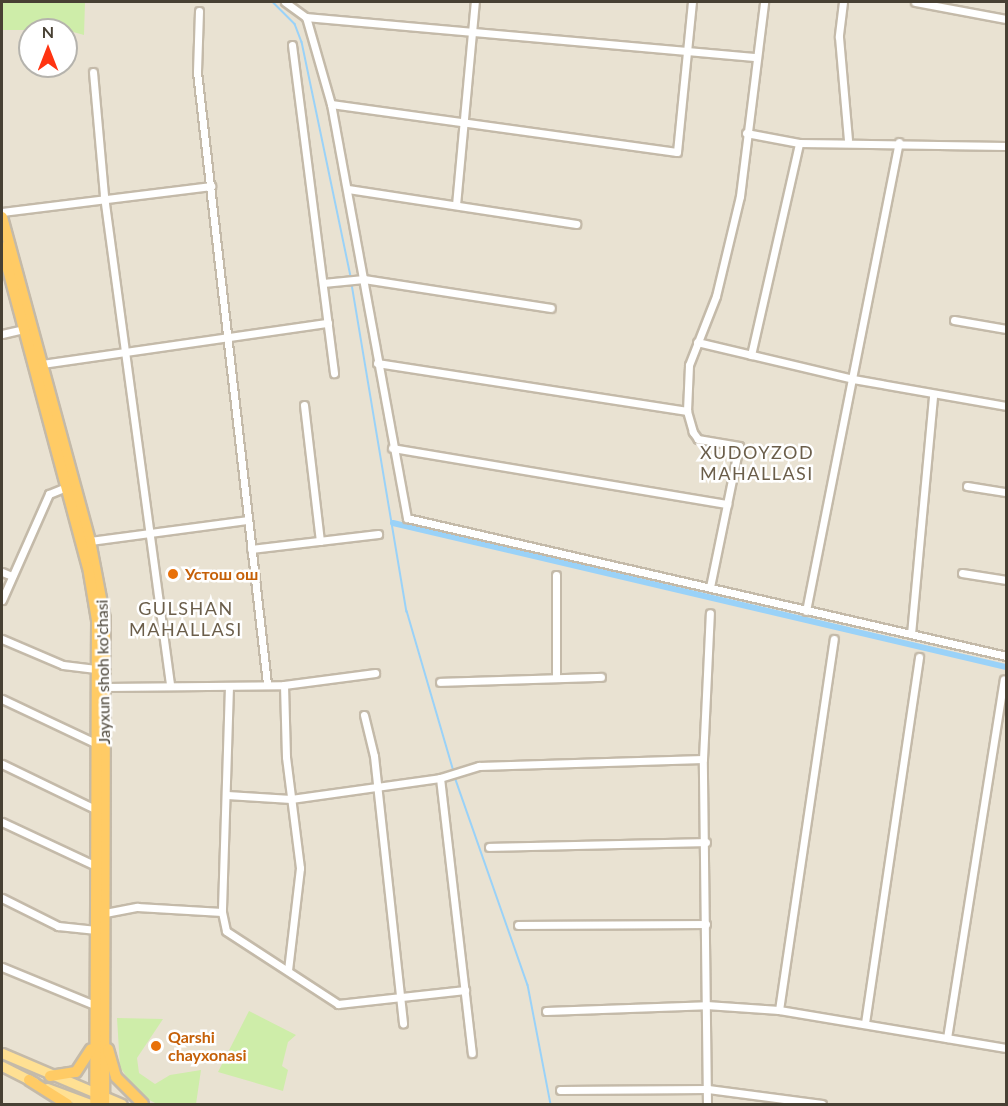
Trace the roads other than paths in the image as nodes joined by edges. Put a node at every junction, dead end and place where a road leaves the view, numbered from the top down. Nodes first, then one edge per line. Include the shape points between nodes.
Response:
1 (285, 2) edge
2 (475, 2) edge
3 (692, 2) edge
4 (764, 2) edge
5 (843, 2) edge
6 (915, 2) edge
7 (199, 11) dead end
8 (306, 17) junction
9 (1006, 19) edge
10 (473, 30) junction
11 (292, 45) dead end
12 (686, 52) junction
13 (756, 57) junction
14 (93, 72) dead end
15 (331, 104) junction
16 (467, 125) junction
17 (746, 134) junction
18 (848, 140) junction
19 (799, 142) junction
20 (899, 142) junction
21 (1006, 146) edge
22 (211, 186) junction
23 (348, 189) junction
24 (104, 196) junction
25 (456, 205) junction
26 (2, 212) edge
27 (2, 217) edge
28 (576, 224) dead end
29 (2, 247) edge
30 (361, 279) junction
31 (322, 283) junction
32 (551, 308) dead end
33 (954, 320) dead end
34 (328, 323) junction
35 (1006, 328) edge
36 (24, 329) junction
37 (2, 334) edge
38 (231, 335) junction
39 (697, 342) junction
40 (124, 350) junction
41 (751, 355) junction
42 (377, 363) junction
43 (42, 364) junction
44 (334, 373) dead end
45 (853, 379) junction
46 (933, 395) junction
47 (304, 405) dead end
48 (1006, 406) edge
49 (687, 411) junction
50 (392, 448) junction
51 (967, 486) dead end
52 (66, 487) junction
53 (1006, 492) edge
54 (727, 504) junction
55 (247, 520) junction
56 (149, 530) junction
57 (378, 534) dead end
58 (90, 541) junction
59 (320, 541) junction
60 (251, 549) junction
61 (2, 572) edge
62 (962, 573) dead end
63 (556, 575) dead end
64 (12, 576) junction
65 (1006, 580) edge
66 (710, 587) junction
67 (2, 600) edge
68 (806, 611) junction
69 (710, 613) dead end
70 (911, 634) junction
71 (2, 639) edge
72 (834, 639) dead end
73 (1006, 656) edge
74 (919, 657) dead end
75 (96, 669) junction
76 (375, 673) dead end
77 (601, 677) dead end
78 (556, 678) junction
79 (1004, 680) dead end
80 (440, 682) dead end
81 (267, 684) junction
82 (284, 685) junction
83 (170, 686) junction
84 (229, 686) junction
85 (105, 687) junction
86 (2, 699) edge
87 (364, 715) dead end
88 (95, 743) junction
89 (703, 759) junction
90 (2, 764) edge
91 (440, 777) junction
92 (377, 787) junction
93 (227, 795) junction
94 (291, 799) junction
95 (95, 809) junction
96 (2, 822) edge
97 (705, 842) junction
98 (489, 847) dead end
99 (94, 865) junction
100 (2, 898) edge
101 (222, 912) junction
102 (105, 913) junction
103 (706, 924) junction
104 (519, 925) dead end
105 (94, 930) junction
106 (2, 967) edge
107 (288, 970) junction
108 (465, 990) junction
109 (401, 996) junction
110 (94, 1005) junction
111 (706, 1005) junction
112 (779, 1010) junction
113 (546, 1011) dead end
114 (403, 1023) dead end
115 (865, 1023) junction
116 (99, 1034) junction
117 (947, 1038) junction
118 (1006, 1048) edge
119 (2, 1053) edge
120 (472, 1053) dead end
121 (2, 1066) edge
122 (50, 1076) junction
123 (29, 1080) junction
124 (708, 1089) junction
125 (560, 1090) dead end
126 (99, 1099) edge
127 (67, 1104) edge
128 (90, 1104) edge
129 (122, 1104) edge
130 (142, 1104) edge
131 (707, 1104) edge
132 (822, 1104) edge

1 - 8 street
2 - 10 street
3 - 12 street
4 - 13 street
5 - 18 street via 840,48
6 - 9 street
7 - 22 street via 196,72
8 - 10 street
8 - 15 street
10 - 12 street
10 - 16 street
11 - 31 street
12 - 13 street
12 - 16 street via 677,152
13 - 17 street
14 - 24 street
15 - 16 street
15 - 23 street
16 - 25 street
17 - 19 street
17 - 39 street via 737,207 716,296
18 - 19 street
18 - 20 street
19 - 41 street
20 - 21 street
20 - 45 street
22 - 24 street
22 - 38 street
23 - 25 street
23 - 30 street
24 - 26 street
24 - 40 street
25 - 28 street
27 - 43 highway, Jayxun shoh ko'chasi
29 - 36 highway, Jayxun shoh ko'chasi
30 - 31 street
30 - 32 street
30 - 42 street
31 - 34 street
33 - 35 street
34 - 38 street
34 - 44 street
36 - 37 street
36 - 52 highway, Jayxun shoh ko'chasi
38 - 40 street
38 - 55 street
39 - 41 street
39 - 49 street
40 - 43 street
40 - 56 street
41 - 45 street
42 - 49 street
42 - 50 street
43 - 58 highway, Jayxun shoh ko'chasi
45 - 46 street
45 - 68 street
46 - 48 street
46 - 70 street
47 - 59 street
49 - 54 street via 698,439 739,446
50 - 54 street
50 - 66 street via 407,518
51 - 53 street
52 - 64 street via 49,494
52 - 75 highway, Jayxun shoh ko'chasi via 93,589
54 - 66 street
55 - 56 street
55 - 60 street
56 - 58 street
56 - 83 street
57 - 59 street
58 - 85 highway, Jayxun shoh ko'chasi via 105,619
59 - 60 street
60 - 81 street
61 - 64 street
62 - 65 street
63 - 78 street
64 - 67 street
66 - 68 street
68 - 70 street
69 - 89 street
70 - 73 street
71 - 75 street via 63,665
72 - 112 street
74 - 115 street
75 - 88 highway, Jayxun shoh ko'chasi
76 - 82 street
77 - 78 street
78 - 80 street
79 - 117 street
81 - 82 street
81 - 84 street
82 - 94 street
83 - 84 street
83 - 85 street
84 - 93 street
85 - 102 highway, Jayxun shoh ko'chasi
86 - 88 street
87 - 92 street
88 - 95 highway, Jayxun shoh ko'chasi
89 - 91 street via 462,771
89 - 97 street
90 - 95 street
91 - 92 street
91 - 108 street
92 - 94 street
92 - 109 street
93 - 94 street
93 - 101 street
94 - 107 street via 300,868
95 - 99 highway, Jayxun shoh ko'chasi
96 - 99 street
97 - 98 street
97 - 103 street
99 - 105 highway, Jayxun shoh ko'chasi
100 - 105 street via 58,926
101 - 102 street via 137,908
101 - 107 street via 226,931
102 - 116 highway, Jayxun shoh ko'chasi
103 - 104 street
103 - 111 street
105 - 110 highway, Jayxun shoh ko'chasi
106 - 110 street
107 - 109 street via 338,1004
108 - 109 street
108 - 120 street
109 - 114 street
110 - 116 highway, Jayxun shoh ko'chasi
111 - 112 street
111 - 113 street
111 - 124 street
112 - 115 street
115 - 117 street
116 - 122 highway via 85,1066 68,1076
116 - 126 highway, Jayxun shoh ko'chasi
116 - 130 highway via 116,1077
117 - 118 street
119 - 122 main road
121 - 123 main road
122 - 126 main road
123 - 127 highway
123 - 128 main road
124 - 125 street
124 - 131 street
124 - 132 street
126 - 129 main road

